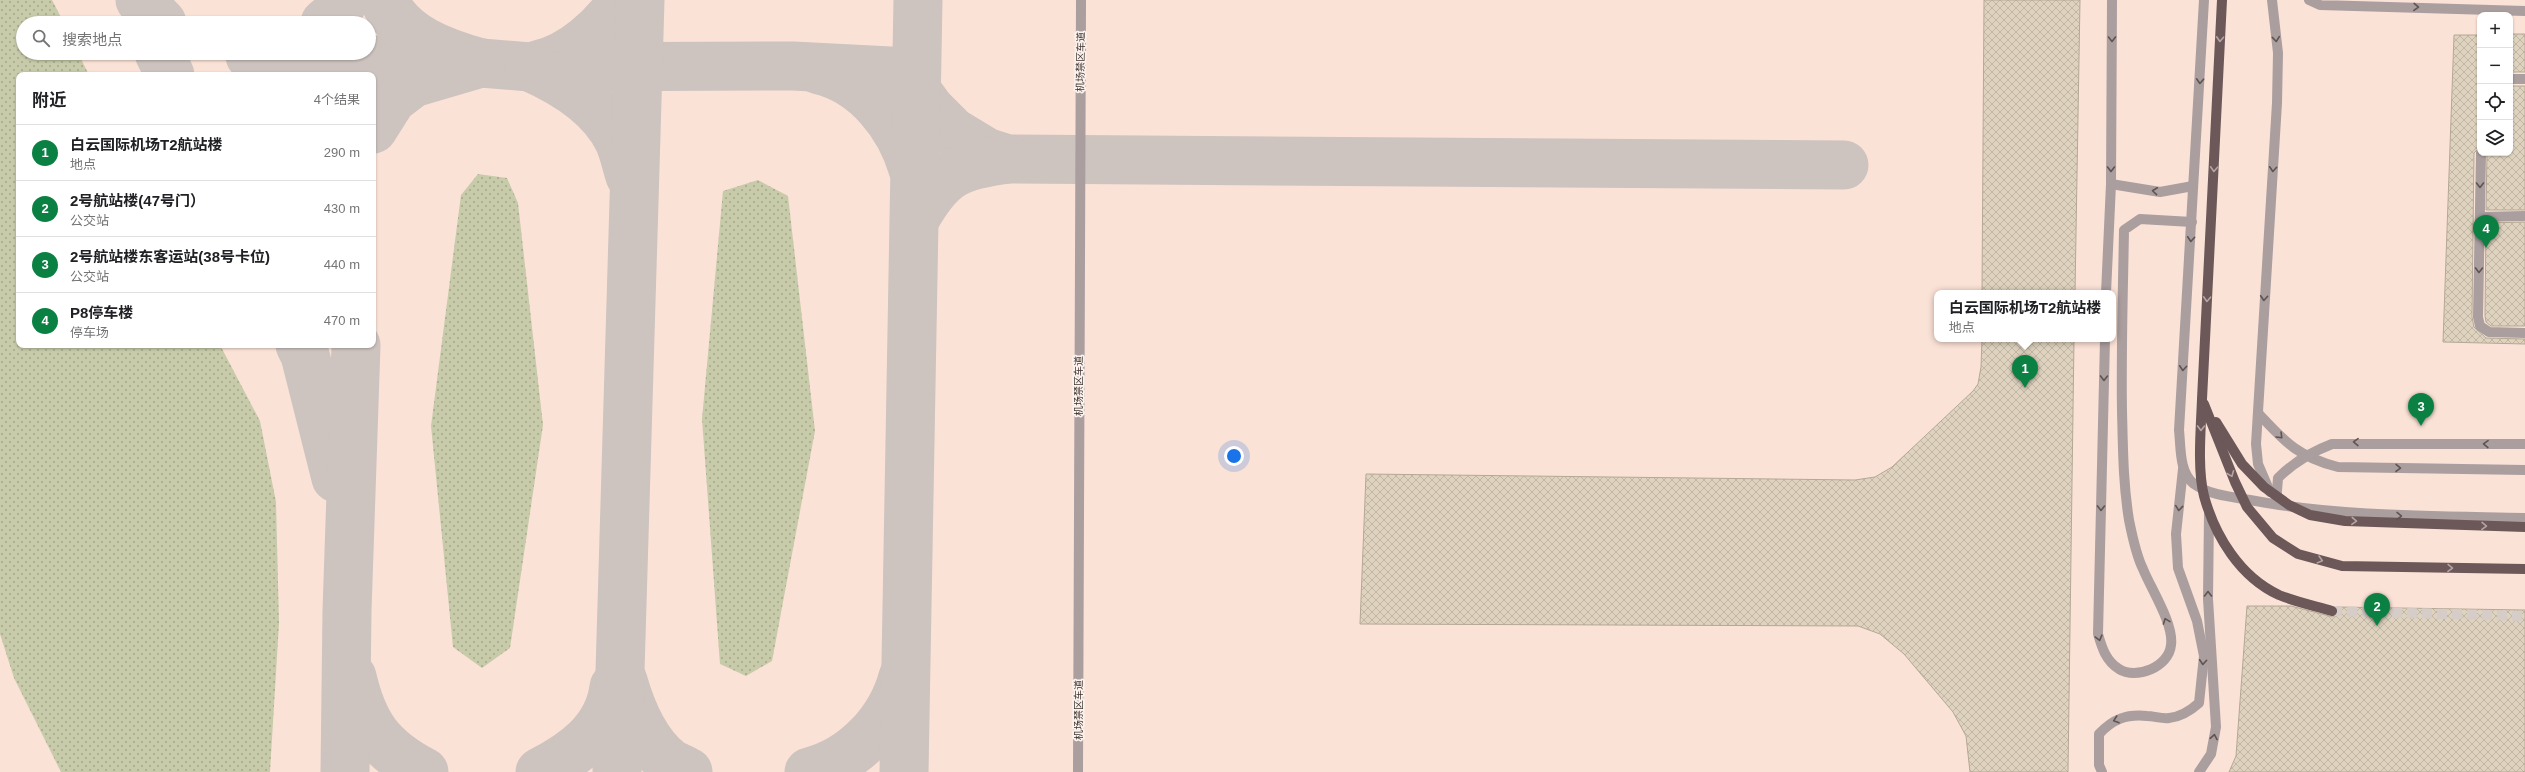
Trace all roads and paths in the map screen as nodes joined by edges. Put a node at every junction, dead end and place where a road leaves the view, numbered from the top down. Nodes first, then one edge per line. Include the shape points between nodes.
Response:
1 (1081, 0) edge
2 (2112, 0) edge
3 (2204, 0) edge
4 (2222, 0) edge
5 (2272, 0) edge
6 (2309, 0) edge
7 (2375, 3) edge
8 (2483, 5) edge
9 (2525, 11) edge
10 (2513, 79) edge
11 (2525, 79) edge
12 (2480, 156) edge
13 (2111, 184) junction
14 (2194, 186) junction
15 (2525, 216) edge
16 (2480, 217) junction
17 (2192, 222) junction
18 (2106, 290) edge
19 (2525, 333) edge
20 (2104, 342) edge
21 (2202, 398) junction
22 (2258, 413) junction
23 (2525, 444) edge
24 (2305, 456) junction
25 (2183, 469) junction
26 (2525, 470) edge
27 (2209, 491) junction
28 (2276, 505) junction
29 (2525, 518) edge
30 (2525, 527) edge
31 (2525, 569) edge
32 (2332, 611) tunnel mouth
33 (1078, 772) edge
34 (2102, 772) edge
35 (2199, 772) edge

1 - 33 street, 机场禁区车道
2 -> 13 street
3 -> 14 street
4 -> 21 main road, bridge
5 -> 22 street via 2278,53 2277,103
6 - 7 street via 2320,5
7 -> 8 street
8 - 9 street
10 - 11 street
12 -> 16 street
14 -> 13 street via 2160,192
13 - 18 street
14 - 17 street
15 - 16 street
16 -> 19 street via 2480,326 2489,332
20 -> 17 street via 2098,634 2105,655 2118,669 2129,674 2147,671 2162,663 2172,646 2168,623 2142,568 2130,521 2123,478 2121,339 2124,230 2140,219
17 -> 25 street via 2179,430
21 -> 30 main road, bridge via 2242,464 2264,487 2289,504 2310,514 2345,521
21 -> 31 main road, bridge via 2247,507 2274,538 2298,554 2342,566
21 -> 32 main road, bridge via 2201,449 2204,495 2218,532 2233,559 2279,595
22 -> 24 street via 2280,437
22 - 28 street via 2258,464
23 -> 24 street via 2349,442 2332,444
24 -> 26 street via 2338,467
24 - 28 street via 2292,464 2278,478
25 - 27 street via 2194,484
25 -> 34 street via 2176,534 2178,562 2197,621 2204,656 2199,703 2186,714 2168,718 2146,715 2110,722 2099,734 2099,765
27 - 28 street
35 -> 27 street via 2211,754 2216,727 2208,599
28 -> 29 street via 2378,515

